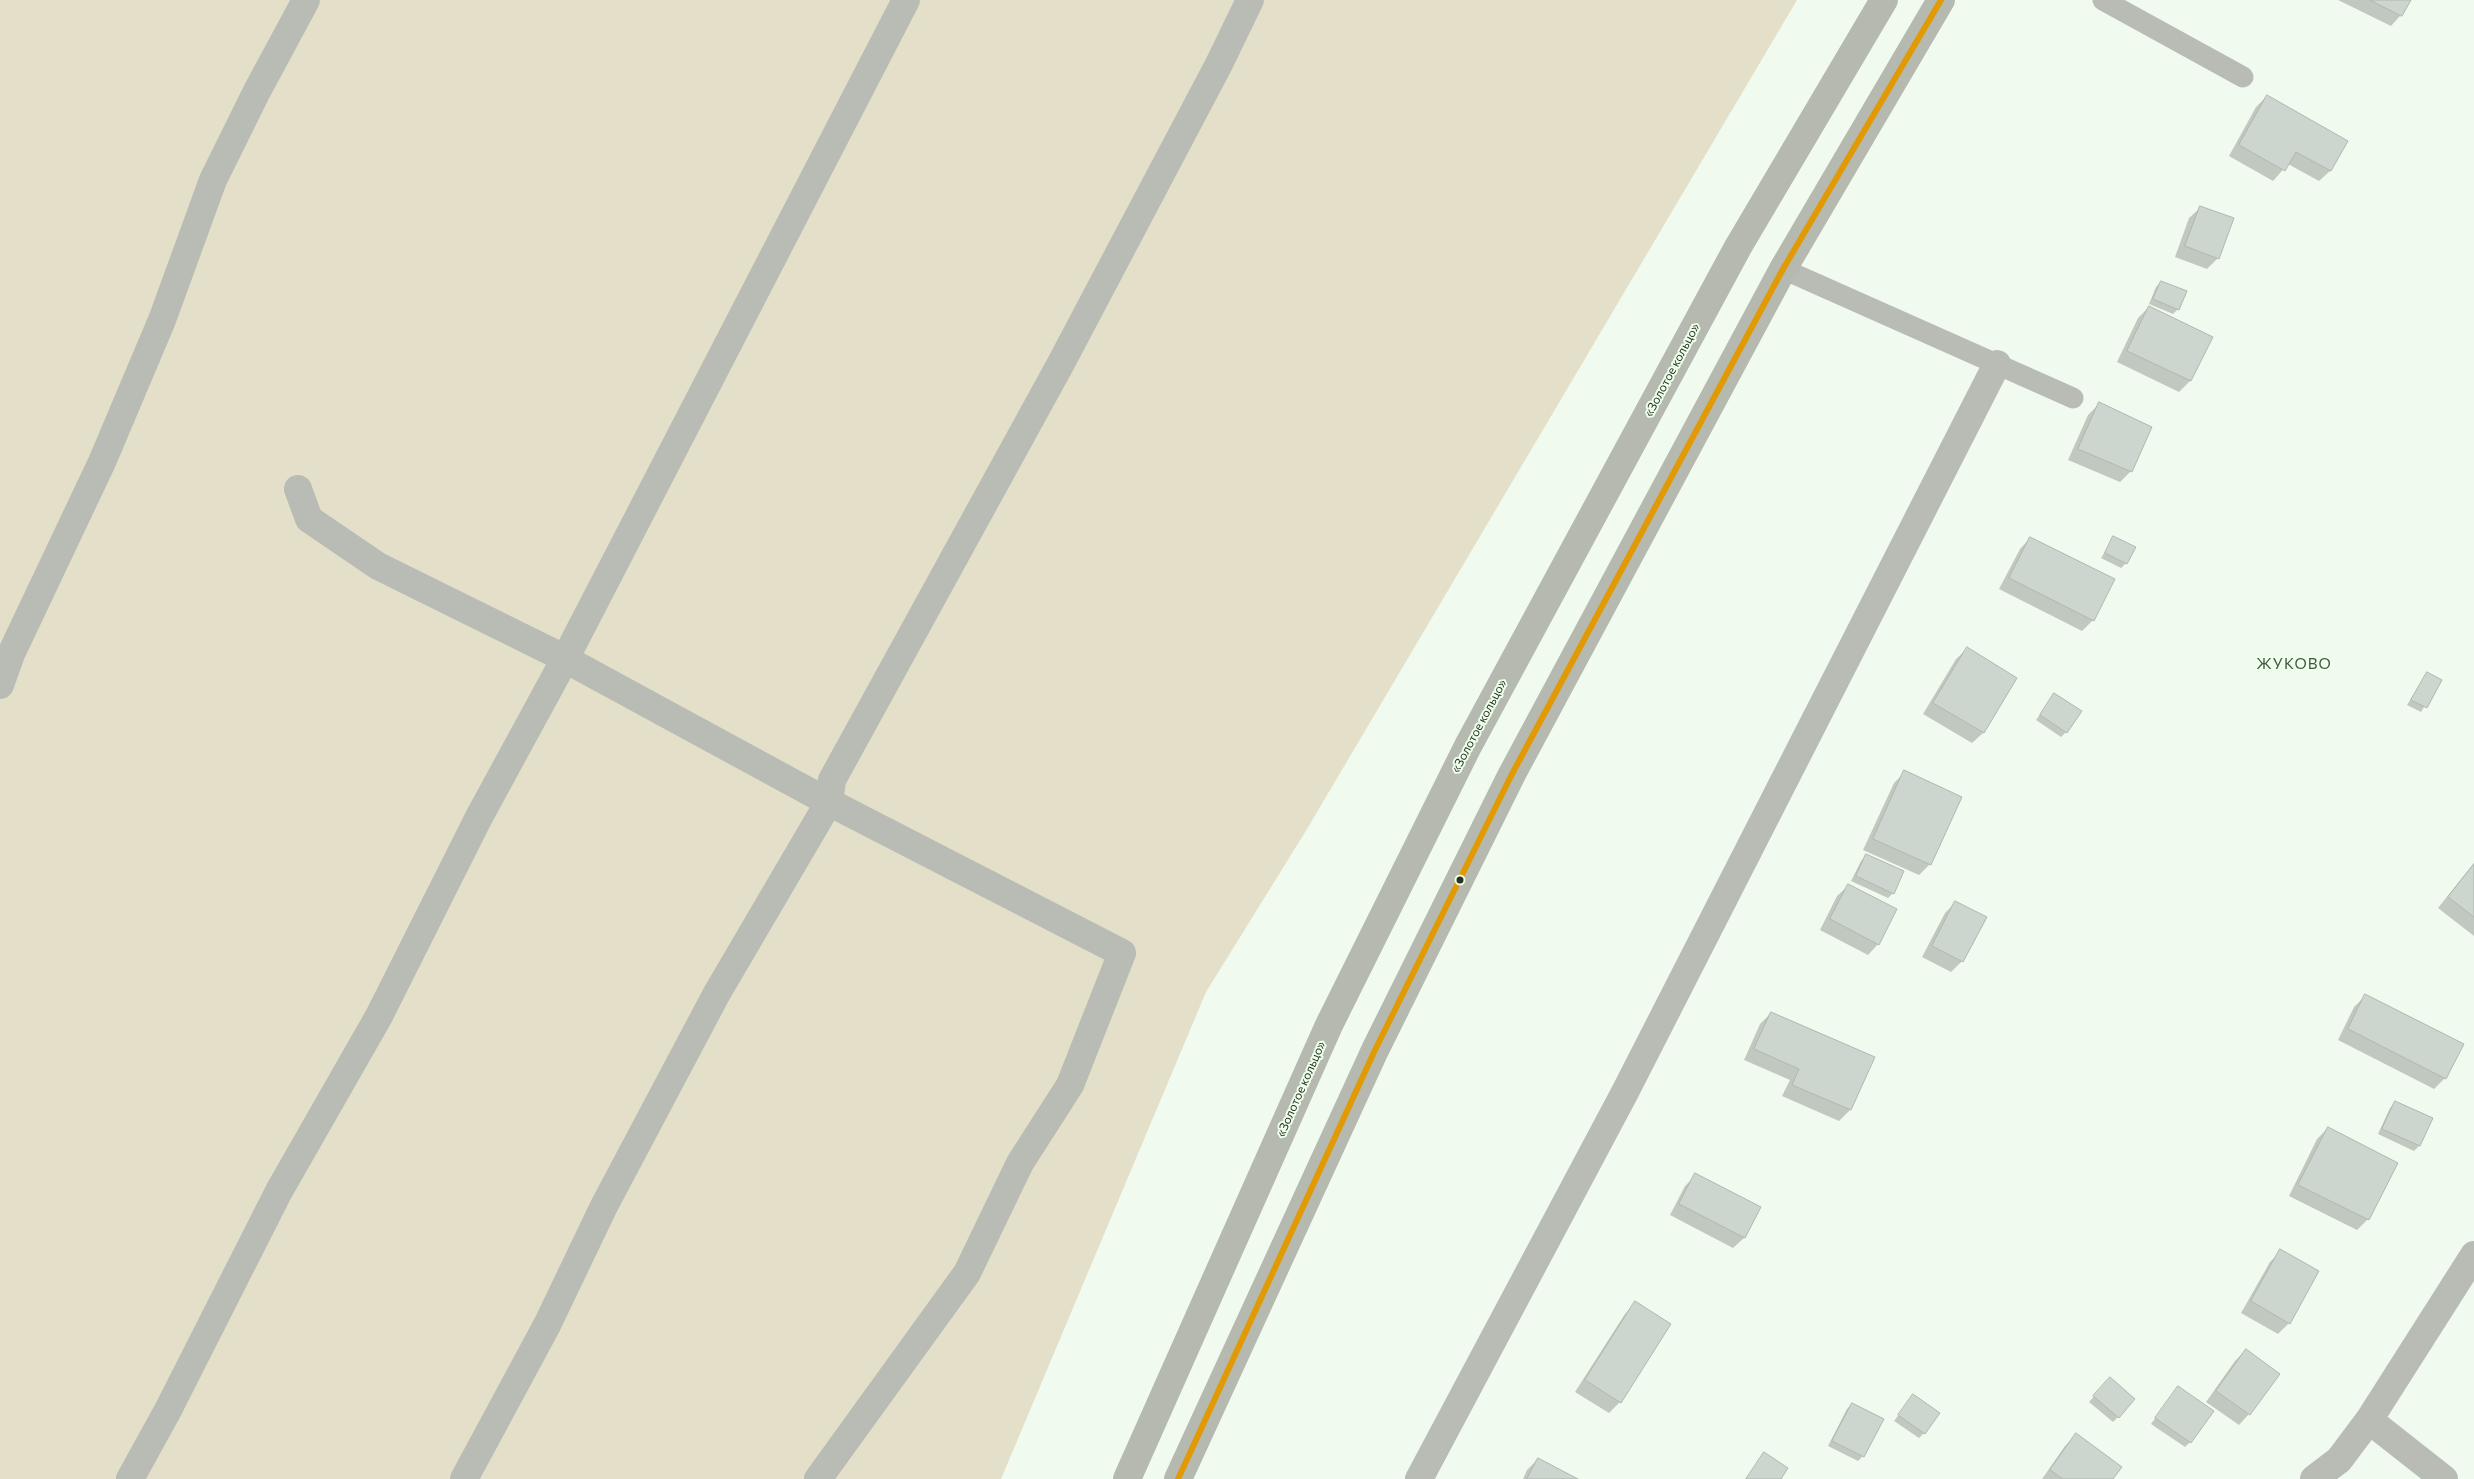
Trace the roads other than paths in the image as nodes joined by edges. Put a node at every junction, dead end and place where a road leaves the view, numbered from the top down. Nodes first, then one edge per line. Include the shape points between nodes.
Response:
1 (306, 0) edge
2 (906, 0) edge
3 (1250, 0) edge
4 (1884, 0) edge
5 (1941, 0) edge
6 (2103, 0) edge
7 (2242, 77) dead end
8 (1783, 269) junction
9 (1997, 364) junction
10 (2072, 398) dead end
11 (298, 489) dead end
12 (565, 659) junction
13 (0, 685) edge
14 (828, 802) junction
15 (2474, 1255) edge
16 (2369, 1420) junction
17 (130, 1479) edge
18 (464, 1479) edge
19 (818, 1479) edge
20 (1127, 1479) edge
21 (1178, 1479) edge
22 (1419, 1479) edge
23 (2314, 1479) edge
24 (2444, 1479) edge

1 - 13 street via 256,91 213,180 162,320 102,462 11,654
2 - 12 street
3 - 14 street via 1060,365 832,780
4 - 20 highway, «Золотое кольцо» via 1738,247 1468,746 1329,1025
5 - 8 highway
6 - 7 lane
8 - 9 lane
8 - 21 highway via 1512,774 1375,1050
9 - 10 lane
9 - 22 street via 1628,1085
11 - 12 street via 309,519 378,566
12 - 14 street
12 - 17 street via 379,1016 280,1191
14 - 18 street via 716,992 604,1206 547,1325
14 - 19 street via 1122,953 1070,1085 1020,1164 967,1273
15 - 16 street
16 - 23 street via 2339,1460
16 - 24 street

